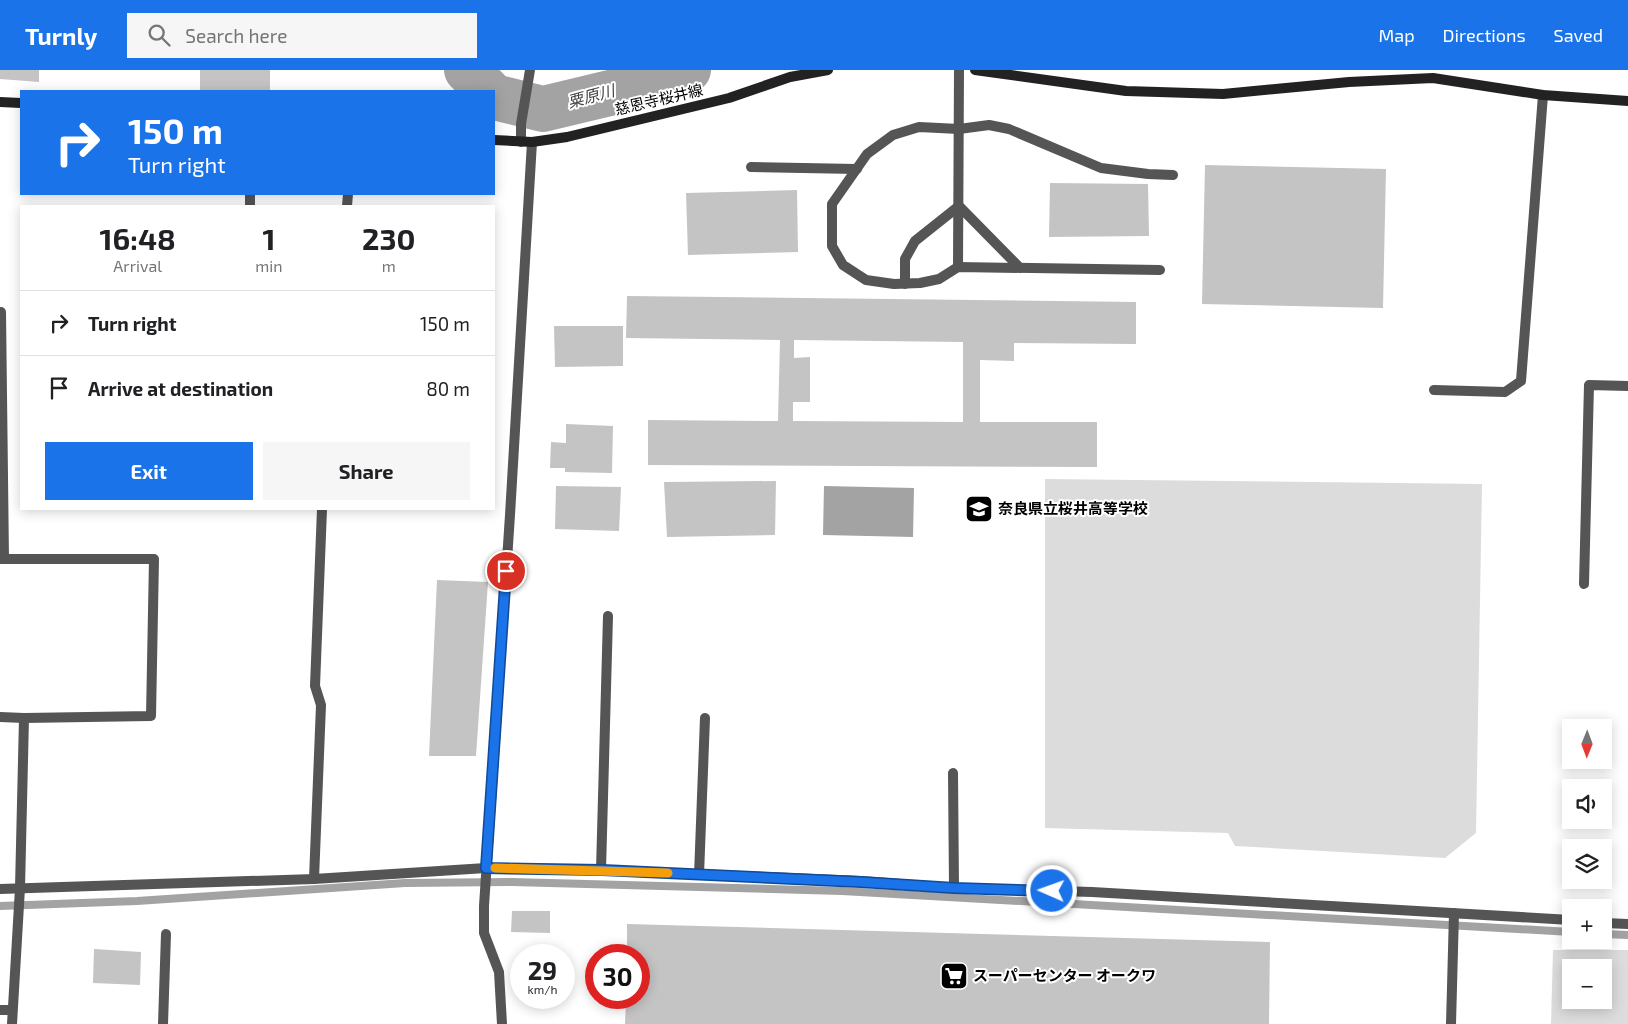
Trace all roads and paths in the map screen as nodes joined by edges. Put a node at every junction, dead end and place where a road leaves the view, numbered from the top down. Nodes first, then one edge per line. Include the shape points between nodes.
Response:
1 (828, 70) edge
2 (959, 70) edge
3 (975, 70) edge
4 (530, 75) edge
5 (1543, 95) junction
6 (1628, 101) edge
7 (0, 102) edge
8 (20, 103) edge
9 (959, 129) junction
10 (495, 140) edge
11 (521, 142) junction
12 (532, 142) junction
13 (751, 167) dead end
14 (857, 169) junction
15 (1173, 175) dead end
16 (958, 206) junction
17 (958, 267) junction
18 (1020, 268) junction
19 (1160, 270) dead end
20 (905, 284) junction
21 (1, 312) dead end
22 (1628, 386) edge
23 (1434, 390) dead end
24 (322, 510) edge
25 (2, 559) edge
26 (1584, 584) dead end
27 (608, 616) dead end
28 (0, 717) edge
29 (24, 718) junction
30 (705, 718) dead end
31 (953, 773) dead end
32 (486, 868) junction
33 (602, 870) junction
34 (699, 875) junction
35 (314, 879) junction
36 (954, 888) junction
37 (0, 889) edge
38 (19, 892) junction
39 (1454, 915) junction
40 (1562, 920) edge
41 (1612, 923) edge
42 (1628, 924) edge
43 (166, 934) dead end
44 (0, 1010) edge
45 (12, 1010) junction
46 (12, 1024) edge
47 (163, 1024) edge
48 (502, 1024) edge
49 (1451, 1024) edge

1 - 12 main road, 慈恩寺桜井線 via 790,77 729,98 567,137
2 - 9 street
3 - 5 main road via 1126,91 1223,94 1433,78
4 - 11 street
5 - 6 main road
5 - 23 street via 1521,381 1505,392
7 - 8 main road
9 - 14 street via 919,127 893,135 867,154
9 - 15 street via 989,125 1101,168
9 - 16 street
10 - 11 main road, 慈恩寺桜井線
11 - 12 main road, 慈恩寺桜井線
12 - 32 street
13 - 14 street
14 - 20 street via 832,204 832,246 843,265 866,280
16 - 17 street
16 - 18 street
16 - 20 street via 915,241 906,259
17 - 18 street
17 - 20 street via 939,279
18 - 19 street
21 - 25 street
22 - 26 street via 1589,385
24 - 35 street via 315,686 321,705
25 - 29 street via 154,559 151,716
27 - 33 street
28 - 29 street
29 - 38 street
30 - 34 street
31 - 36 street
32 - 33 street
32 - 35 street
32 - 48 street via 484,933 499,972
33 - 34 street
34 - 36 street
35 - 38 street
36 - 39 street via 1092,892
37 - 38 street
38 - 45 street
39 - 40 street
39 - 49 street
41 - 42 street
43 - 47 street
44 - 45 street
45 - 46 street

